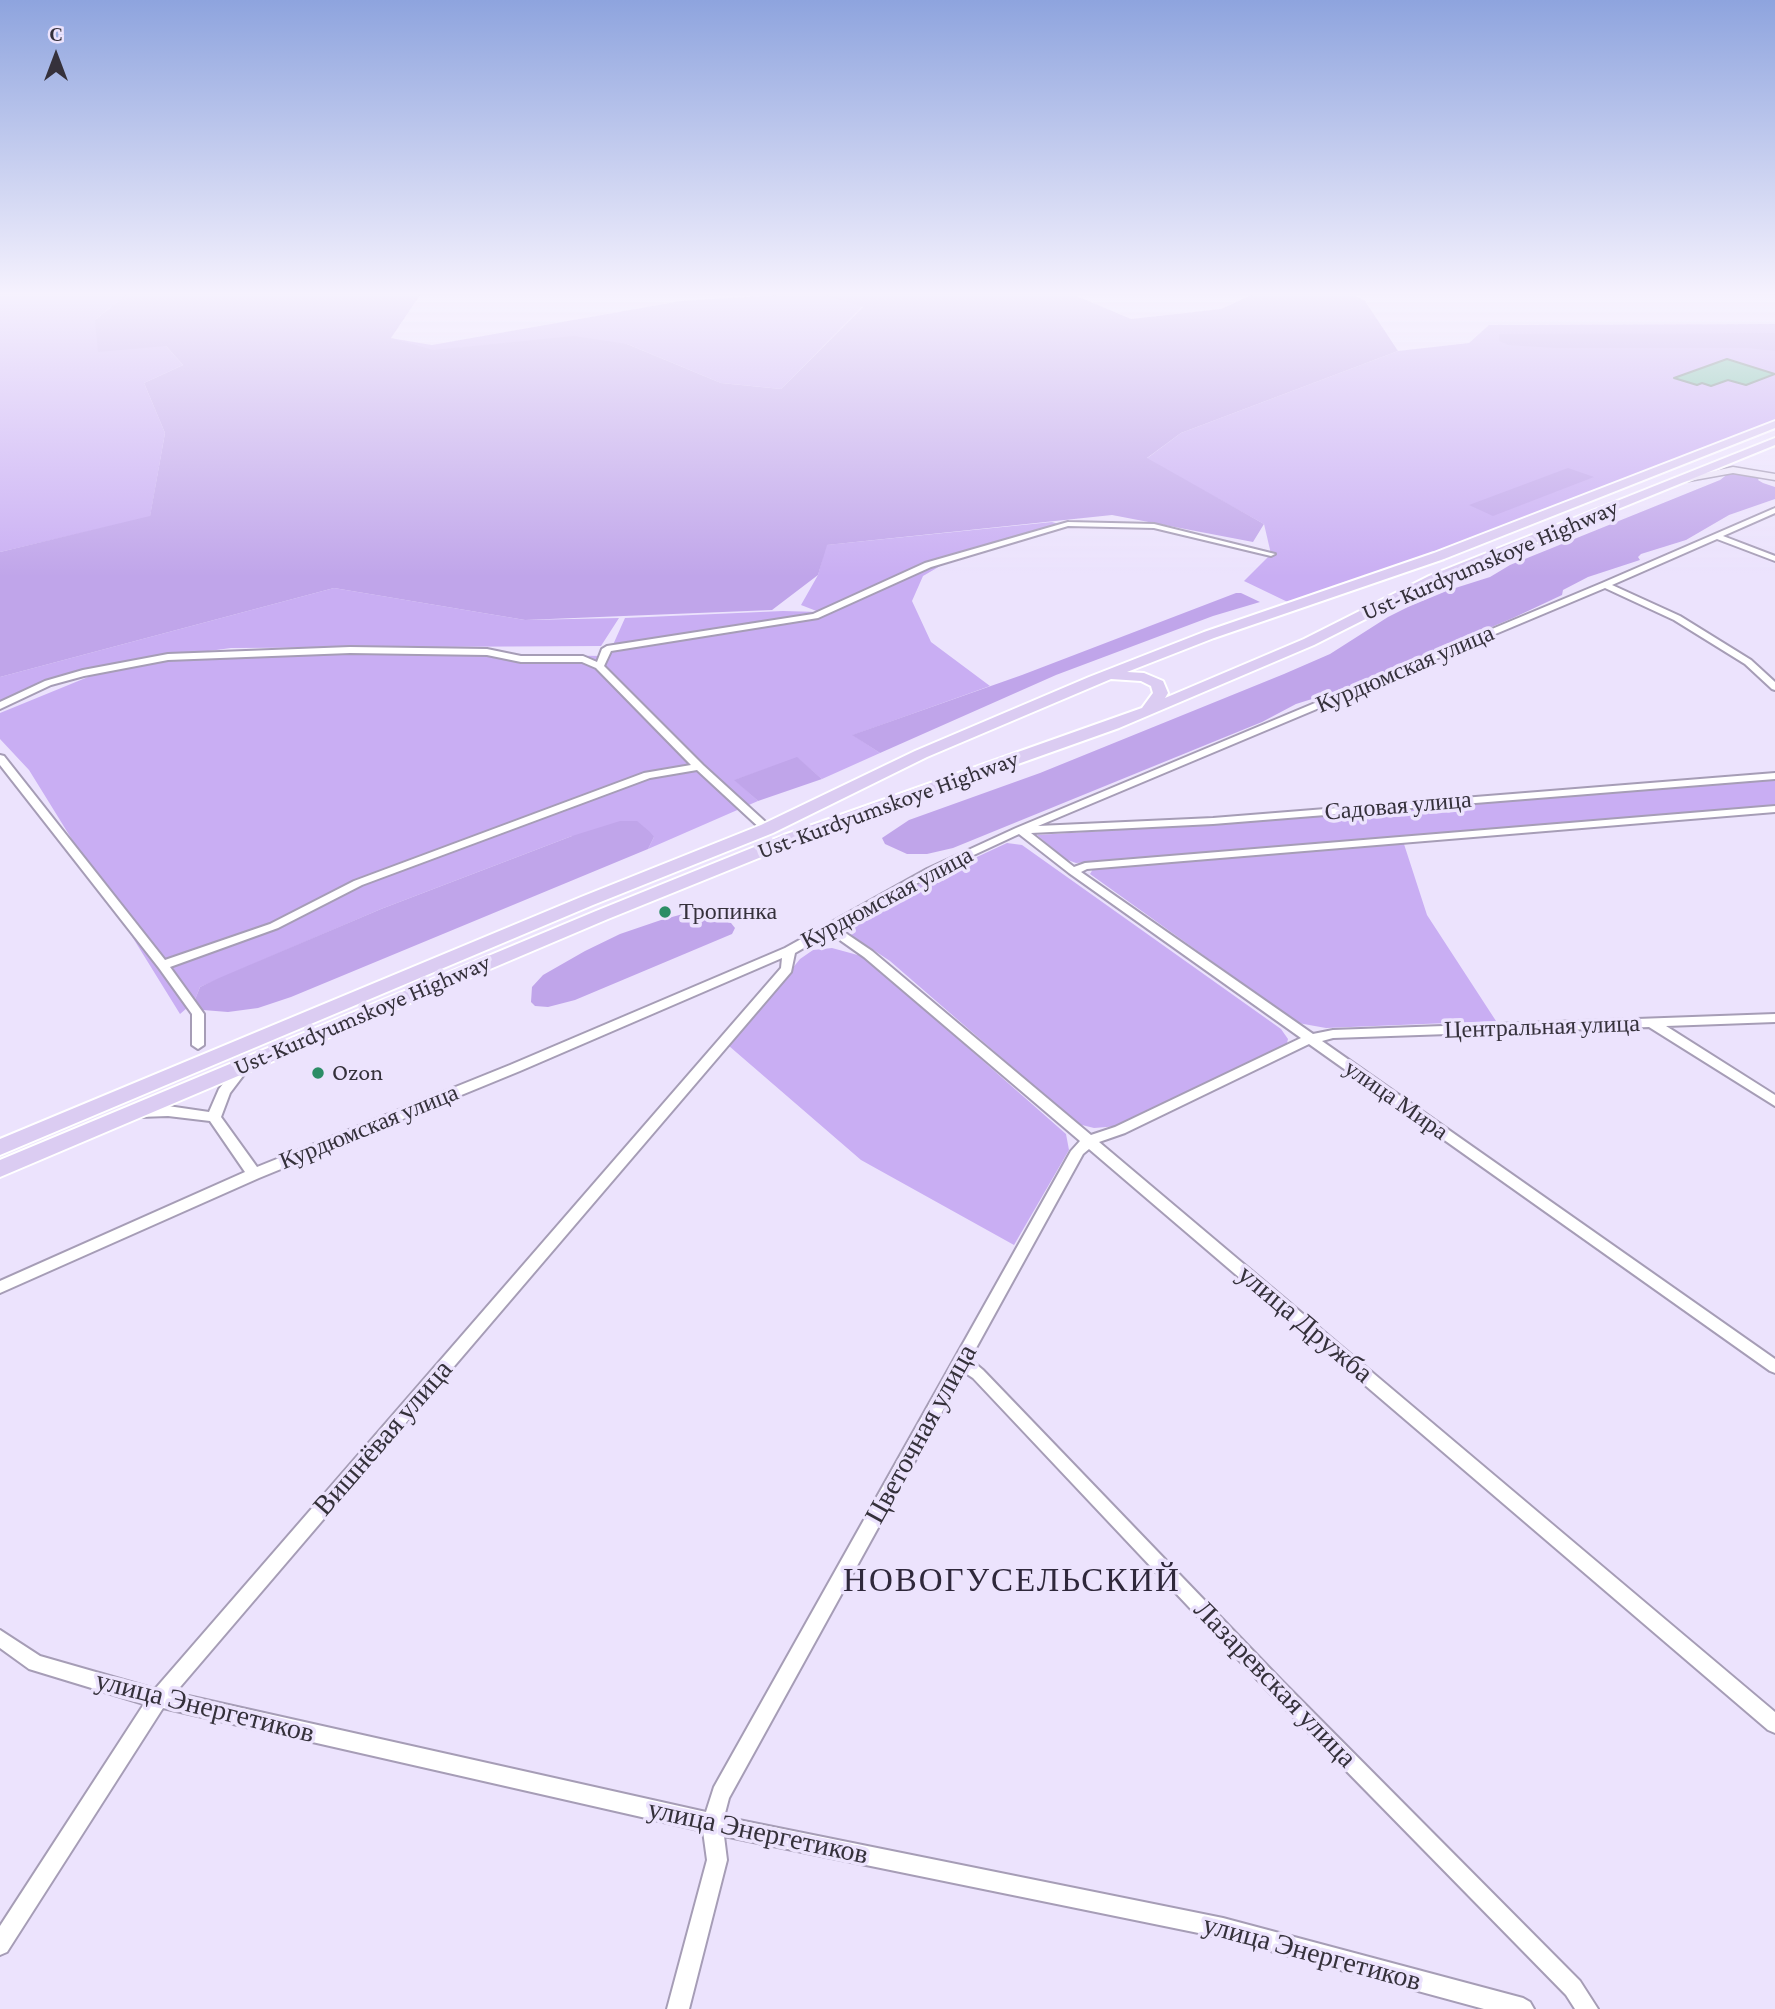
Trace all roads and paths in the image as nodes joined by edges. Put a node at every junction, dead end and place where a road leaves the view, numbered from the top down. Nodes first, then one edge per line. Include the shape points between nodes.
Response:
1 (1775, 424) edge
2 (1775, 441) edge
3 (1755, 450) junction
4 (1775, 476) edge
5 (1676, 481) junction
6 (1775, 510) edge
7 (1717, 536) junction
8 (1271, 554) dead end
9 (1775, 559) edge
10 (1605, 585) junction
11 (1169, 651) junction
12 (599, 666) junction
13 (1094, 680) junction
14 (1213, 683) junction
15 (1775, 687) edge
16 (0, 706) edge
17 (1148, 710) junction
18 (0, 758) edge
19 (699, 767) junction
20 (1775, 776) edge
21 (1775, 808) edge
22 (767, 830) junction
23 (1020, 830) junction
24 (1073, 871) junction
25 (832, 929) junction
26 (789, 951) junction
27 (163, 965) junction
28 (1775, 1018) edge
29 (1652, 1023) junction
30 (1310, 1039) junction
31 (198, 1045) dead end
32 (246, 1064) junction
33 (1775, 1101) edge
34 (131, 1112) junction
35 (214, 1117) junction
36 (1089, 1141) junction
37 (0, 1147) edge
38 (0, 1168) edge
39 (254, 1174) junction
40 (0, 1287) edge
41 (961, 1361) junction
42 (1775, 1367) edge
43 (0, 1637) edge
44 (159, 1698) junction
45 (1775, 1724) edge
46 (712, 1823) junction
47 (0, 1945) edge
48 (678, 2009) edge
49 (1523, 2009) edge
50 (1587, 2009) edge

1 - 11 main road, Ust-Kurdyumskoye Highway via 1439,556
2 - 3 main road, Ust-Kurdyumskoye Highway
3 - 4 street via 1750,458 1754,464
3 - 5 main road, Ust-Kurdyumskoye Highway
4 - 5 street via 1733,470
5 - 14 main road, Ust-Kurdyumskoye Highway via 1434,579 1309,642
6 - 7 street, Курдюмская улица
7 - 9 street
7 - 10 street, Курдюмская улица
8 - 12 street via 1154,526 1068,524 929,565 815,616 607,649
10 - 15 street via 1689,625 1748,663
10 - 23 street, Курдюмская улица
11 - 13 main road, Ust-Kurdyumskoye Highway
11 - 14 main road via 1155,664 1161,678 1188,685
12 - 16 street via 583,659 521,659 487,652 350,650 168,657 48,683
12 - 19 street
13 - 17 main road via 1120,675 1152,680 1161,689
13 - 22 main road, Ust-Kurdyumskoye Highway via 921,754
14 - 17 main road, Ust-Kurdyumskoye Highway
17 - 32 main road, Ust-Kurdyumskoye Highway via 790,839
18 - 27 street
19 - 22 street
19 - 27 street via 648,775 358,883 274,926
20 - 23 street, Садовая улица via 1213,821
21 - 24 street, Садовая улица via 1085,866
22 - 37 main road, Ust-Kurdyumskoye Highway
23 - 24 street, улица Мира
23 - 25 street, Курдюмская улица via 931,871
24 - 30 street, улица Мира
25 - 26 street, Курдюмская улица
25 - 36 street, улица Дружба
26 - 39 street, Курдюмская улица
26 - 44 street, Вишнёвая улица via 787,969
27 - 31 street via 198,1014
28 - 29 street, Центральная улица
29 - 30 street, Центральная улица via 1333,1034
29 - 33 street
30 - 36 street, Центральная улица
30 - 42 street, улица Мира
32 - 34 main road, Ust-Kurdyumskoye Highway
32 - 35 street via 224,1092
34 - 35 street
34 - 38 main road, Ust-Kurdyumskoye Highway
35 - 39 street
36 - 41 street, Цветочная улица via 1078,1151
36 - 45 street, улица Дружба
39 - 40 street, Курдюмская улица
41 - 46 street, Цветочная улица via 721,1794
41 - 50 street, Лазаревская улица via 1573,1988
43 - 44 street, улица Энергетиков via 35,1663
44 - 46 street, улица Энергетиков
44 - 47 street, Вишнёвая улица
46 - 48 street, Цветочная улица via 717,1860
46 - 49 street, улица Энергетиков via 1223,1928

